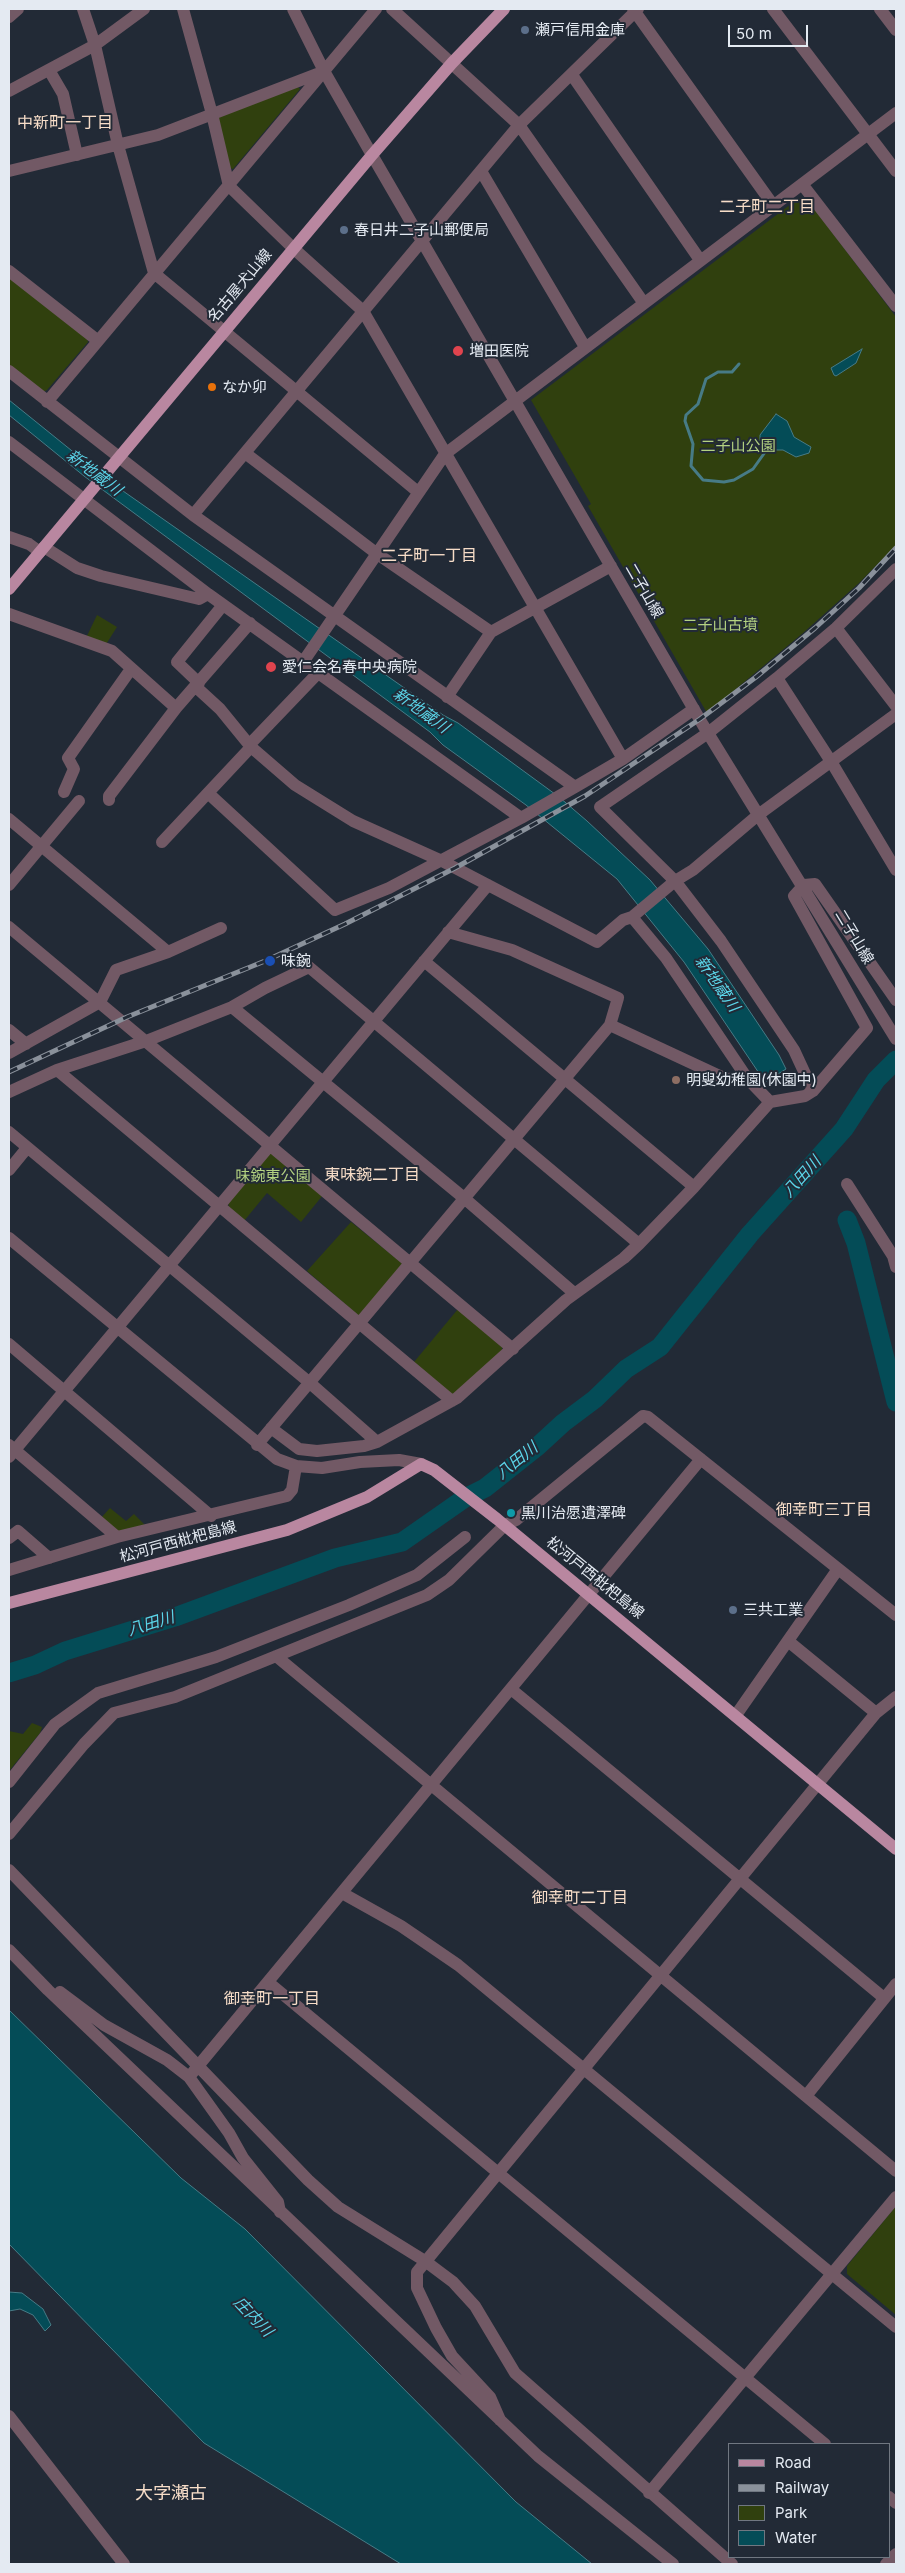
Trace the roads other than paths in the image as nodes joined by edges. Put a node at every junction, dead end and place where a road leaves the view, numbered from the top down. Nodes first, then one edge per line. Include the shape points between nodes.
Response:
1 (18, 9) edge
2 (83, 9) edge
3 (144, 9) edge
4 (183, 9) edge
5 (294, 9) edge
6 (376, 9) edge
7 (392, 9) edge
8 (504, 9) edge
9 (774, 9) edge
10 (880, 9) edge
11 (635, 10) edge
12 (9, 17) edge
13 (896, 30) edge
14 (95, 45) junction
15 (452, 63) junction
16 (50, 70) junction
17 (324, 71) junction
18 (572, 75) junction
19 (9, 91) edge
20 (896, 113) edge
21 (212, 114) junction
22 (519, 125) junction
23 (868, 134) junction
24 (118, 145) junction
25 (77, 155) junction
26 (372, 155) junction
27 (9, 171) edge
28 (481, 171) junction
29 (896, 171) edge
30 (802, 184) junction
31 (229, 186) junction
32 (773, 205) junction
33 (422, 241) junction
34 (292, 248) junction
35 (700, 260) junction
36 (9, 271) edge
37 (154, 273) junction
38 (644, 302) junction
39 (896, 306) edge
40 (363, 311) junction
41 (224, 330) junction
42 (97, 340) junction
43 (585, 347) junction
44 (9, 372) edge
45 (297, 390) junction
46 (515, 400) junction
47 (46, 402) junction
48 (9, 444) edge
49 (244, 453) junction
50 (445, 454) junction
51 (116, 461) junction
52 (418, 492) junction
53 (84, 500) junction
54 (193, 515) junction
55 (9, 537) edge
56 (42, 550) junction
57 (376, 553) junction
58 (610, 566) junction
59 (896, 571) edge
60 (9, 589) edge
61 (208, 594) junction
62 (223, 605) junction
63 (534, 609) junction
64 (9, 614) edge
65 (332, 618) junction
66 (250, 623) junction
67 (836, 628) junction
68 (491, 632) junction
69 (305, 659) junction
70 (132, 668) junction
71 (318, 673) junction
72 (777, 678) junction
73 (198, 685) junction
74 (446, 696) junction
75 (896, 706) edge
76 (176, 708) junction
77 (694, 709) junction
78 (896, 714) edge
79 (708, 733) junction
80 (251, 746) junction
81 (622, 759) junction
82 (832, 763) junction
83 (575, 787) junction
84 (64, 792) dead end
85 (208, 793) junction
86 (109, 800) dead end
87 (79, 801) dead end
88 (758, 815) junction
89 (521, 818) junction
90 (9, 819) edge
91 (162, 842) dead end
92 (41, 847) junction
93 (442, 861) junction
94 (896, 870) edge
95 (672, 883) junction
96 (9, 885) edge
97 (488, 885) junction
98 (804, 885) junction
99 (634, 915) junction
100 (9, 927) edge
101 (221, 928) dead end
102 (448, 932) junction
103 (168, 952) junction
104 (424, 961) junction
105 (896, 1000) edge
106 (100, 1002) junction
107 (232, 1007) junction
108 (373, 1020) junction
109 (610, 1025) junction
110 (9, 1030) edge
111 (894, 1035) edge
112 (146, 1041) junction
113 (26, 1044) junction
114 (9, 1053) edge
115 (57, 1070) junction
116 (565, 1077) junction
117 (747, 1078) junction
118 (322, 1082) junction
119 (813, 1091) junction
120 (9, 1092) edge
121 (770, 1102) junction
122 (9, 1132) edge
123 (514, 1137) junction
124 (270, 1144) junction
125 (27, 1148) junction
126 (9, 1170) edge
127 (847, 1184) dead end
128 (694, 1187) junction
129 (464, 1198) junction
130 (220, 1204) junction
131 (9, 1238) edge
132 (639, 1244) junction
133 (410, 1262) junction
134 (169, 1265) junction
135 (896, 1267) edge
136 (574, 1293) junction
137 (360, 1323) junction
138 (117, 1327) junction
139 (9, 1344) edge
140 (513, 1349) junction
141 (310, 1383) junction
142 (64, 1391) junction
143 (452, 1401) junction
144 (271, 1428) junction
145 (377, 1442) junction
146 (257, 1444) junction
147 (11, 1451) edge
148 (701, 1459) junction
149 (421, 1464) junction
150 (296, 1466) junction
151 (211, 1516) junction
152 (501, 1522) junction
153 (465, 1536) dead end
154 (117, 1537) junction
155 (9, 1538) edge
156 (49, 1558) junction
157 (838, 1569) junction
158 (9, 1570) edge
159 (590, 1594) junction
160 (9, 1603) edge
161 (896, 1615) edge
162 (788, 1641) junction
163 (276, 1656) junction
164 (512, 1689) junction
165 (896, 1697) edge
166 (876, 1713) junction
167 (736, 1715) junction
168 (9, 1782) edge
169 (431, 1784) junction
170 (818, 1784) junction
171 (9, 1834) edge
172 (896, 1849) edge
173 (9, 1870) edge
174 (740, 1879) junction
175 (342, 1893) junction
176 (9, 1950) edge
177 (660, 1975) junction
178 (268, 1982) junction
179 (896, 1984) edge
180 (48, 1990) junction
181 (884, 1998) junction
182 (584, 2069) junction
183 (193, 2072) junction
184 (806, 2096) junction
185 (896, 2171) edge
186 (498, 2174) junction
187 (896, 2197) edge
188 (280, 2212) junction
189 (425, 2261) junction
190 (832, 2274) junction
191 (896, 2327) edge
192 (746, 2379) junction
193 (9, 2416) edge
194 (500, 2420) junction
195 (824, 2443) edge
196 (649, 2493) junction
197 (896, 2554) edge
198 (124, 2564) edge
199 (673, 2564) edge
200 (732, 2564) edge
201 (886, 2564) edge

1 - 12 street
2 - 14 street
3 - 14 street
4 - 21 street
5 - 17 street, 二子山線
6 - 17 street
7 - 15 street
8 - 15 main road, 名古屋犬山線
9 - 23 street
10 - 13 street
11 - 18 street
11 - 32 street
14 - 16 street
14 - 24 street
15 - 22 street
15 - 26 main road, 名古屋犬山線
16 - 19 street
16 - 25 street via 63,94
17 - 21 street
17 - 26 street, 二子山線
17 - 31 street
18 - 22 street
18 - 35 street
20 - 23 street
21 - 24 street via 158,135
21 - 31 street
22 - 28 street
22 - 38 street
23 - 29 street
23 - 30 street
24 - 25 street
24 - 37 street
25 - 27 street
26 - 33 street, 二子山線
26 - 34 main road, 名古屋犬山線
28 - 33 street
28 - 43 street
30 - 32 street
30 - 39 street
31 - 34 street
31 - 37 street
32 - 35 street
33 - 40 street
33 - 46 street, 二子山線
34 - 40 street
34 - 41 main road, 名古屋犬山線
35 - 38 street
36 - 42 street
37 - 41 street
37 - 42 street
38 - 43 street
40 - 45 street
40 - 50 street
41 - 45 street
41 - 51 main road, 名古屋犬山線
42 - 47 street
43 - 46 street
44 - 47 street
45 - 49 street
45 - 52 street
46 - 50 street
46 - 58 street, 二子山線
47 - 51 street
48 - 53 street
49 - 54 street
49 - 57 street
50 - 52 street
50 - 63 street
51 - 53 main road, 名古屋犬山線
51 - 54 street
52 - 57 street
53 - 56 main road, 名古屋犬山線
53 - 61 street
54 - 65 street
55 - 56 street
56 - 60 main road, 名古屋犬山線
56 - 61 street via 101,576 199,598
57 - 65 street
57 - 68 street
58 - 63 street
58 - 77 street, 二子山線
59 - 67 street
61 - 62 street
62 - 66 street
62 - 73 street via 178,662
63 - 68 street
63 - 81 street
64 - 70 street via 112,651
65 - 69 street
65 - 74 street
66 - 69 street
66 - 73 street
67 - 72 street
67 - 75 street
68 - 74 street
69 - 71 street
70 - 76 street
70 - 84 street via 68,758 74,769
71 - 80 street
71 - 89 street
72 - 79 street
72 - 82 street
73 - 76 street
73 - 80 street
74 - 83 street
76 - 86 street
77 - 79 street, 二子山線
77 - 81 street
78 - 82 street
79 - 88 street, 二子山線
79 - 95 street via 600,806
80 - 85 street
80 - 93 street via 295,785 353,822
81 - 83 street
82 - 88 street
82 - 94 street
83 - 89 street
85 - 91 street
85 - 93 street via 335,910
87 - 92 street
88 - 95 street via 693,870
88 - 98 street, 二子山線
89 - 93 street
90 - 92 street
92 - 96 street
92 - 103 street
93 - 97 street
95 - 99 street
95 - 119 street via 722,941 794,1050
97 - 99 street via 597,942
97 - 102 street
98 - 105 street via 815,884
98 - 111 street, 二子山線
98 - 119 street via 794,896 867,1028
99 - 117 street
100 - 106 street
101 - 103 street
102 - 104 street
102 - 109 street via 512,950 618,998
103 - 106 street via 116,970
104 - 108 street
104 - 116 street
106 - 112 street
106 - 113 street
107 - 108 street via 309,967
107 - 112 street
107 - 118 street
108 - 118 street
108 - 123 street
109 - 116 street
109 - 117 street via 726,1079
110 - 113 street
112 - 115 street
112 - 124 street
113 - 114 street
115 - 120 street
115 - 130 street
116 - 123 street
116 - 128 street
117 - 121 street
118 - 124 street
118 - 129 street
119 - 121 street via 805,1096
121 - 128 street
122 - 125 street
123 - 129 street
123 - 132 street
124 - 130 street
124 - 133 street
125 - 126 street
125 - 134 street
127 - 135 street via 893,1256
128 - 132 street
129 - 133 street
129 - 136 street
130 - 134 street
130 - 137 street
131 - 138 street
132 - 136 street
133 - 137 street
133 - 140 street
134 - 138 street
134 - 141 street
136 - 140 street
137 - 141 street
137 - 143 street
138 - 142 street
138 - 146 street
139 - 142 street
140 - 143 street
141 - 144 street
141 - 145 street
142 - 147 street
142 - 151 street
143 - 145 street
144 - 145 street via 299,1448 316,1451
144 - 146 street
146 - 150 street via 277,1460
147 - 154 street
148 - 152 street via 643,1416 516,1520
148 - 157 street
148 - 159 street
149 - 150 street via 399,1460 322,1468
149 - 152 main road, 松河戸西枇杷島線 via 434,1470
149 - 160 main road, 松河戸西枇杷島線 via 367,1497 287,1530
150 - 151 street via 292,1490 287,1496
151 - 154 street
152 - 159 main road, 松河戸西枇杷島線
152 - 163 street via 449,1580 427,1594
153 - 168 street via 417,1575 358,1601 216,1657 98,1693 55,1724
154 - 156 street
155 - 156 street via 18,1531
156 - 158 street
157 - 161 street
157 - 162 street
159 - 164 street
159 - 167 main road, 松河戸西枇杷島線
162 - 166 street
162 - 167 street
163 - 169 street
163 - 171 street via 175,1697 114,1713
164 - 169 street
164 - 174 street
165 - 166 street
166 - 170 street
167 - 170 main road, 松河戸西枇杷島線
169 - 175 street
169 - 177 street
170 - 172 main road, 松河戸西枇杷島線
170 - 174 street
173 - 183 street
174 - 177 street
174 - 181 street
175 - 178 street
175 - 182 street via 401,1926 458,1965
176 - 180 street
177 - 182 street
177 - 184 street
178 - 183 street
178 - 186 street
179 - 181 street
180 - 183 street via 55,1988 104,2025
180 - 188 street
181 - 184 street
182 - 186 street
182 - 190 street
183 - 188 street via 243,2158 278,2202
183 - 189 street via 338,2207
184 - 185 street
186 - 189 street
186 - 192 street
187 - 190 street
188 - 194 street
189 - 194 street via 417,2272 417,2288 452,2356 490,2398
189 - 196 street via 453,2282 475,2306 515,2374
190 - 191 street
190 - 192 street
192 - 195 street
192 - 196 street
193 - 198 street
194 - 199 street via 538,2456
196 - 200 street
197 - 201 street

